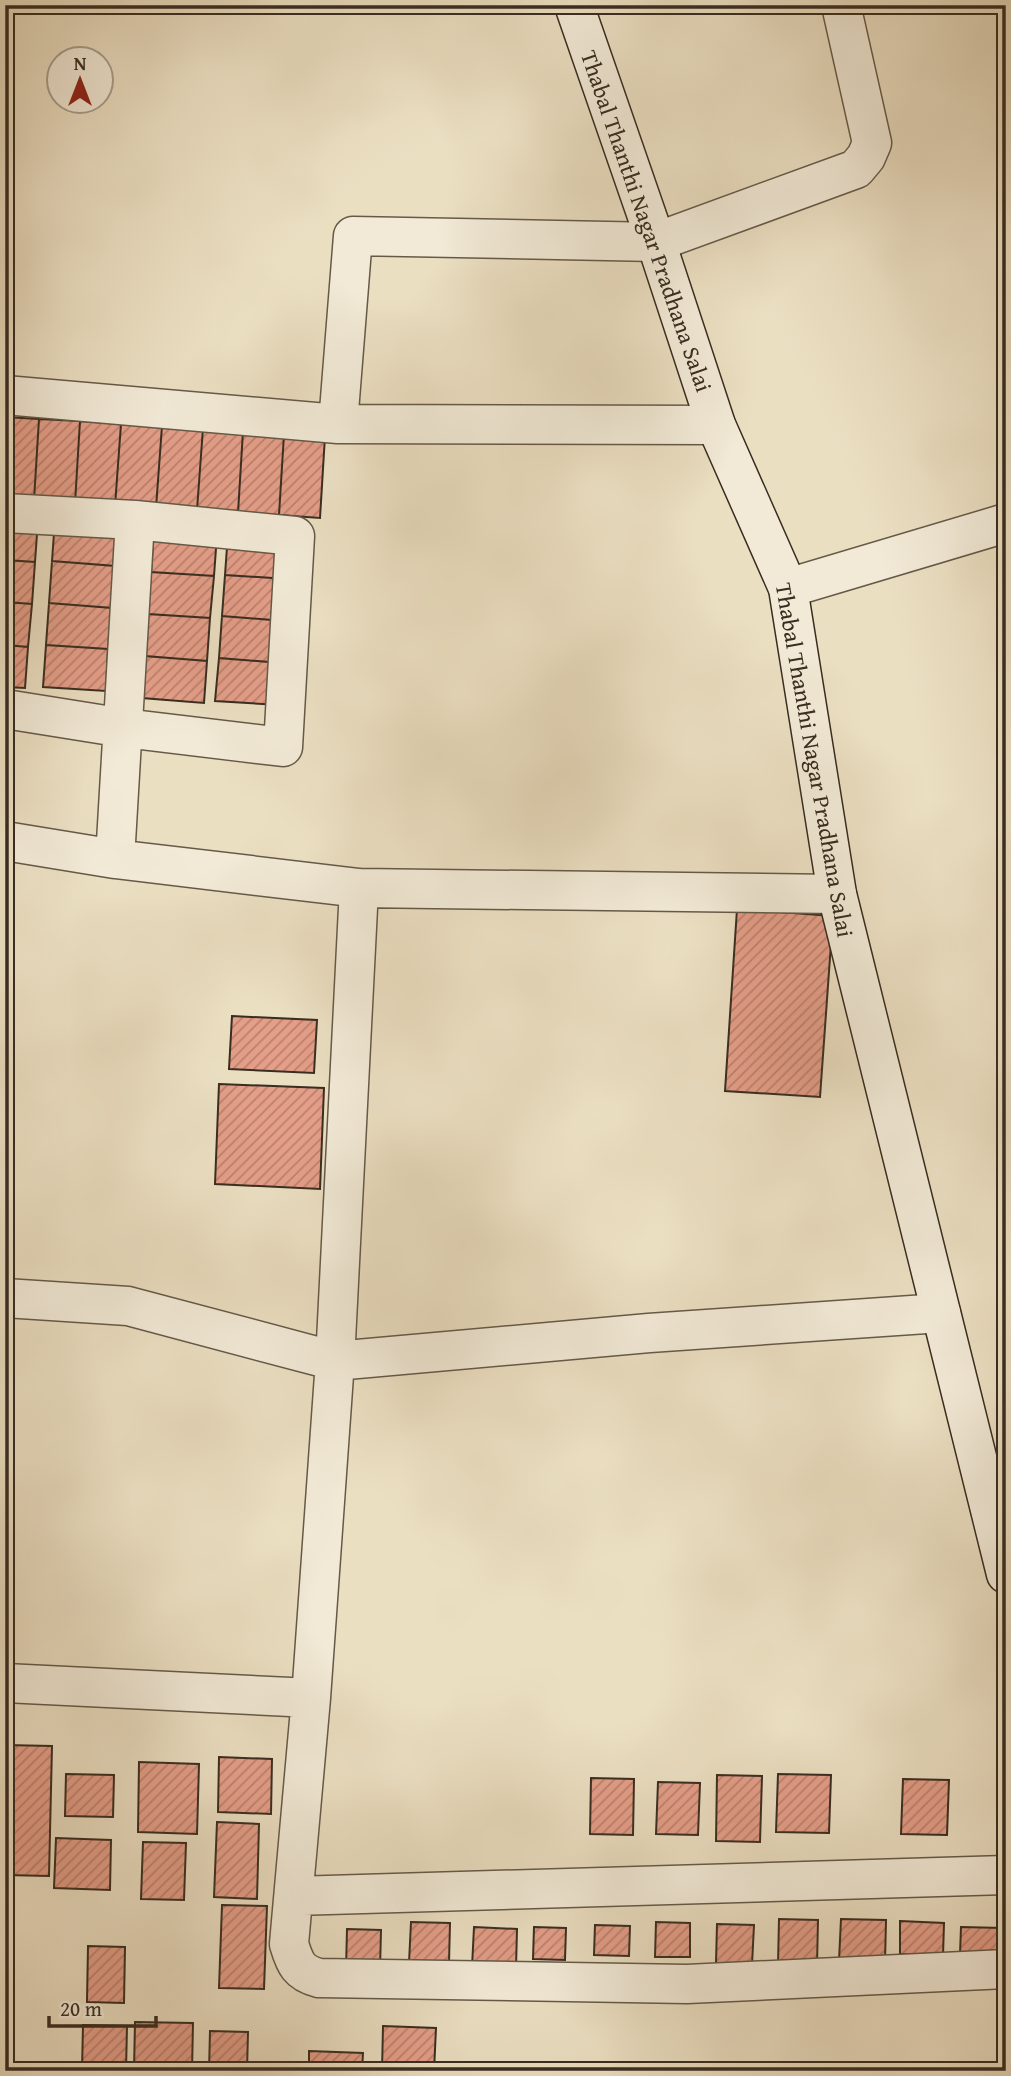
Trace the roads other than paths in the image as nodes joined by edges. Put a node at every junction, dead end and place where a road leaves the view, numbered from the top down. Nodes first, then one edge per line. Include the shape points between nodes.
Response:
1 (573, 5) edge
2 (841, 5) edge
3 (656, 242) junction
4 (5, 395) edge
5 (338, 424) junction
6 (716, 425) junction
7 (5, 513) edge
8 (135, 520) junction
9 (1006, 523) edge
10 (788, 588) junction
11 (5, 709) edge
12 (124, 729) junction
13 (5, 841) edge
14 (116, 859) junction
15 (359, 888) junction
16 (836, 894) junction
17 (5, 1298) edge
18 (941, 1313) junction
19 (335, 1361) junction
20 (998, 1512) edge
21 (1006, 1574) edge
22 (5, 1683) edge
23 (311, 1698) junction
24 (1006, 1875) edge
25 (294, 1896) junction
26 (1006, 1969) edge

1 - 3 street, Thabal Thanthi Nagar Pradhana Salai
2 - 3 street via 872,143 866,157 856,169
3 - 5 street via 353,236
3 - 6 street, Thabal Thanthi Nagar Pradhana Salai
4 - 5 street
5 - 6 street
6 - 10 street, Thabal Thanthi Nagar Pradhana Salai
7 - 8 street
8 - 12 street
8 - 12 street via 295,536 295,549 283,747
9 - 10 street
10 - 16 street, Thabal Thanthi Nagar Pradhana Salai
11 - 12 street
12 - 14 street
13 - 14 street
14 - 15 street
15 - 16 street
15 - 19 street
16 - 18 street, Thabal Thanthi Nagar Pradhana Salai
17 - 19 street via 128,1306
18 - 19 street
18 - 20 street, Thabal Thanthi Nagar Pradhana Salai
19 - 23 street
20 - 21 street, Thabal Thanthi Nagar Pradhana Salai
22 - 23 street
23 - 25 street
24 - 25 street
25 - 26 street via 289,1944 295,1965 305,1975 319,1978 687,1984

